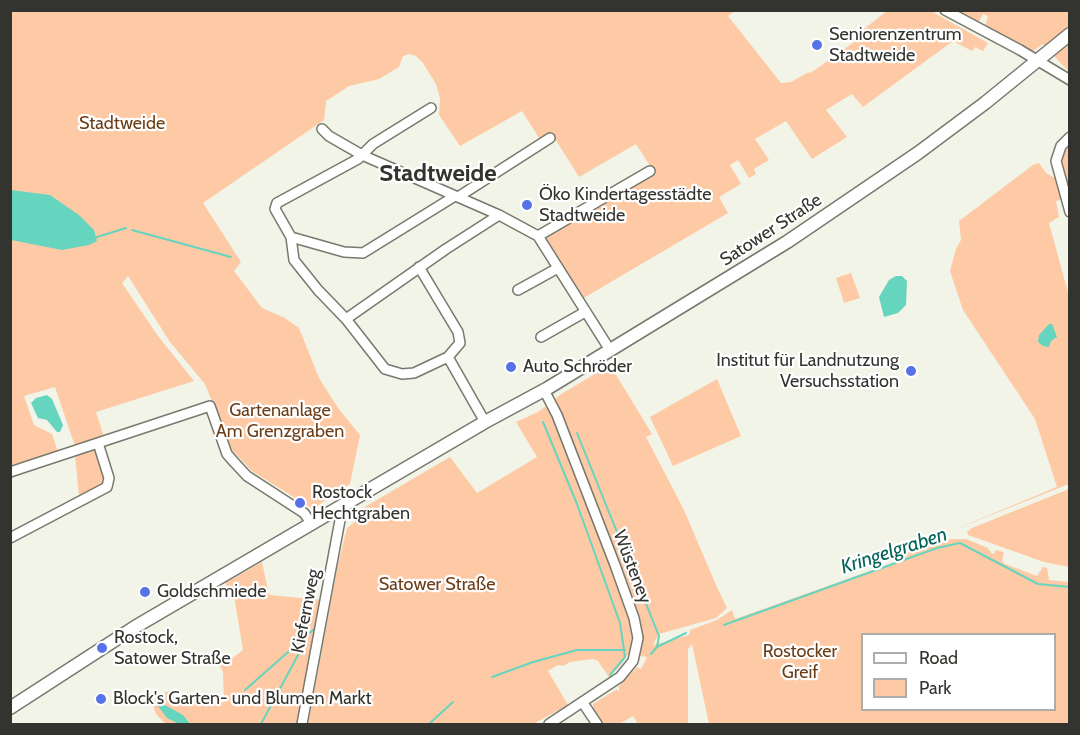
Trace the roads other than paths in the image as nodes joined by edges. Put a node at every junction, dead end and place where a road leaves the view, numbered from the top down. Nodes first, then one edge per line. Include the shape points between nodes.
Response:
1 (945, 10) edge
2 (1070, 34) edge
3 (1037, 59) junction
4 (1070, 80) edge
5 (431, 108) dead end
6 (322, 129) dead end
7 (1070, 137) edge
8 (550, 138) dead end
9 (362, 155) junction
10 (650, 171) dead end
11 (457, 197) junction
12 (1070, 212) edge
13 (500, 215) junction
14 (538, 236) junction
15 (291, 237) junction
16 (419, 267) junction
17 (558, 268) junction
18 (518, 290) dead end
19 (585, 312) junction
20 (346, 319) junction
21 (541, 338) dead end
22 (610, 350) junction
23 (448, 357) junction
24 (544, 390) junction
25 (485, 422) junction
26 (98, 443) junction
27 (10, 472) edge
28 (343, 504) junction
29 (311, 524) junction
30 (10, 538) edge
31 (583, 703) junction
32 (10, 708) edge
33 (302, 724) edge
34 (549, 724) edge
35 (597, 724) edge

1 - 3 street
2 - 3 main road, Satower Straße
3 - 4 street
3 - 22 main road, Satower Straße via 982,106 864,191
5 - 9 street
6 - 9 street
7 - 12 street via 1056,154 1056,160
8 - 11 street
9 - 11 street
9 - 15 street via 277,203 276,213
10 - 14 street
11 - 13 street
11 - 15 street via 363,253 344,252
13 - 14 street
13 - 16 street
14 - 17 street
15 - 20 street via 294,260
16 - 20 street
16 - 23 street via 461,340
17 - 18 street
17 - 19 street
19 - 21 street
19 - 22 street
20 - 23 street via 385,369 392,372 414,373
22 - 24 main road, Satower Straße
23 - 25 street
24 - 25 main road, Satower Straße
24 - 31 street, Wüsteney via 615,565 637,632 637,647 629,666 609,686
25 - 28 main road, Satower Straße
26 - 27 street
26 - 29 street via 210,406 227,454 247,476 304,513
26 - 30 street via 109,478 107,487
28 - 29 main road, Satower Straße
28 - 33 street, Kiefernweg
29 - 32 main road, Satower Straße via 135,627
31 - 34 street, Wüsteney
31 - 35 street

